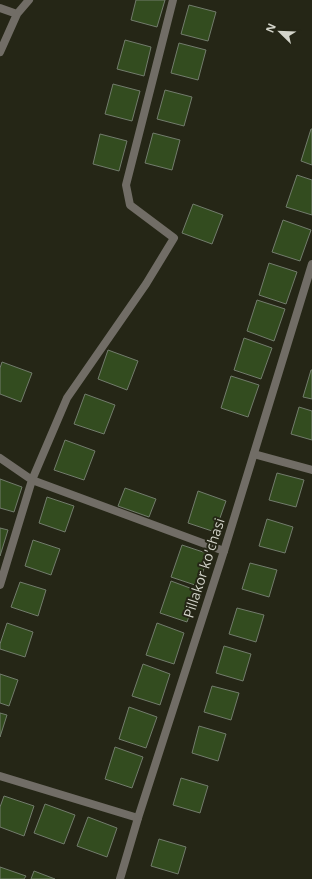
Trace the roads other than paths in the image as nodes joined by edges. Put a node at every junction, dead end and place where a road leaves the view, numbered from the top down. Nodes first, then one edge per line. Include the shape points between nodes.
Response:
1 (29, 0) edge
2 (173, 0) edge
3 (0, 8) edge
4 (17, 14) junction
5 (0, 52) edge
6 (312, 264) edge
7 (254, 454) junction
8 (0, 458) edge
9 (312, 470) edge
10 (32, 480) junction
11 (224, 551) junction
12 (0, 585) edge
13 (0, 776) edge
14 (138, 818) junction
15 (120, 879) edge

1 - 4 street
2 - 10 street via 126,185 130,205 174,238 146,284 68,398
3 - 4 street
4 - 5 street
6 - 7 street, Pillakor ko'chasi
7 - 9 street
7 - 11 street, Pillakor ko'chasi
8 - 10 street
10 - 11 street
10 - 12 street
11 - 14 street, Pillakor ko'chasi
13 - 14 street
14 - 15 street, Pillakor ko'chasi

